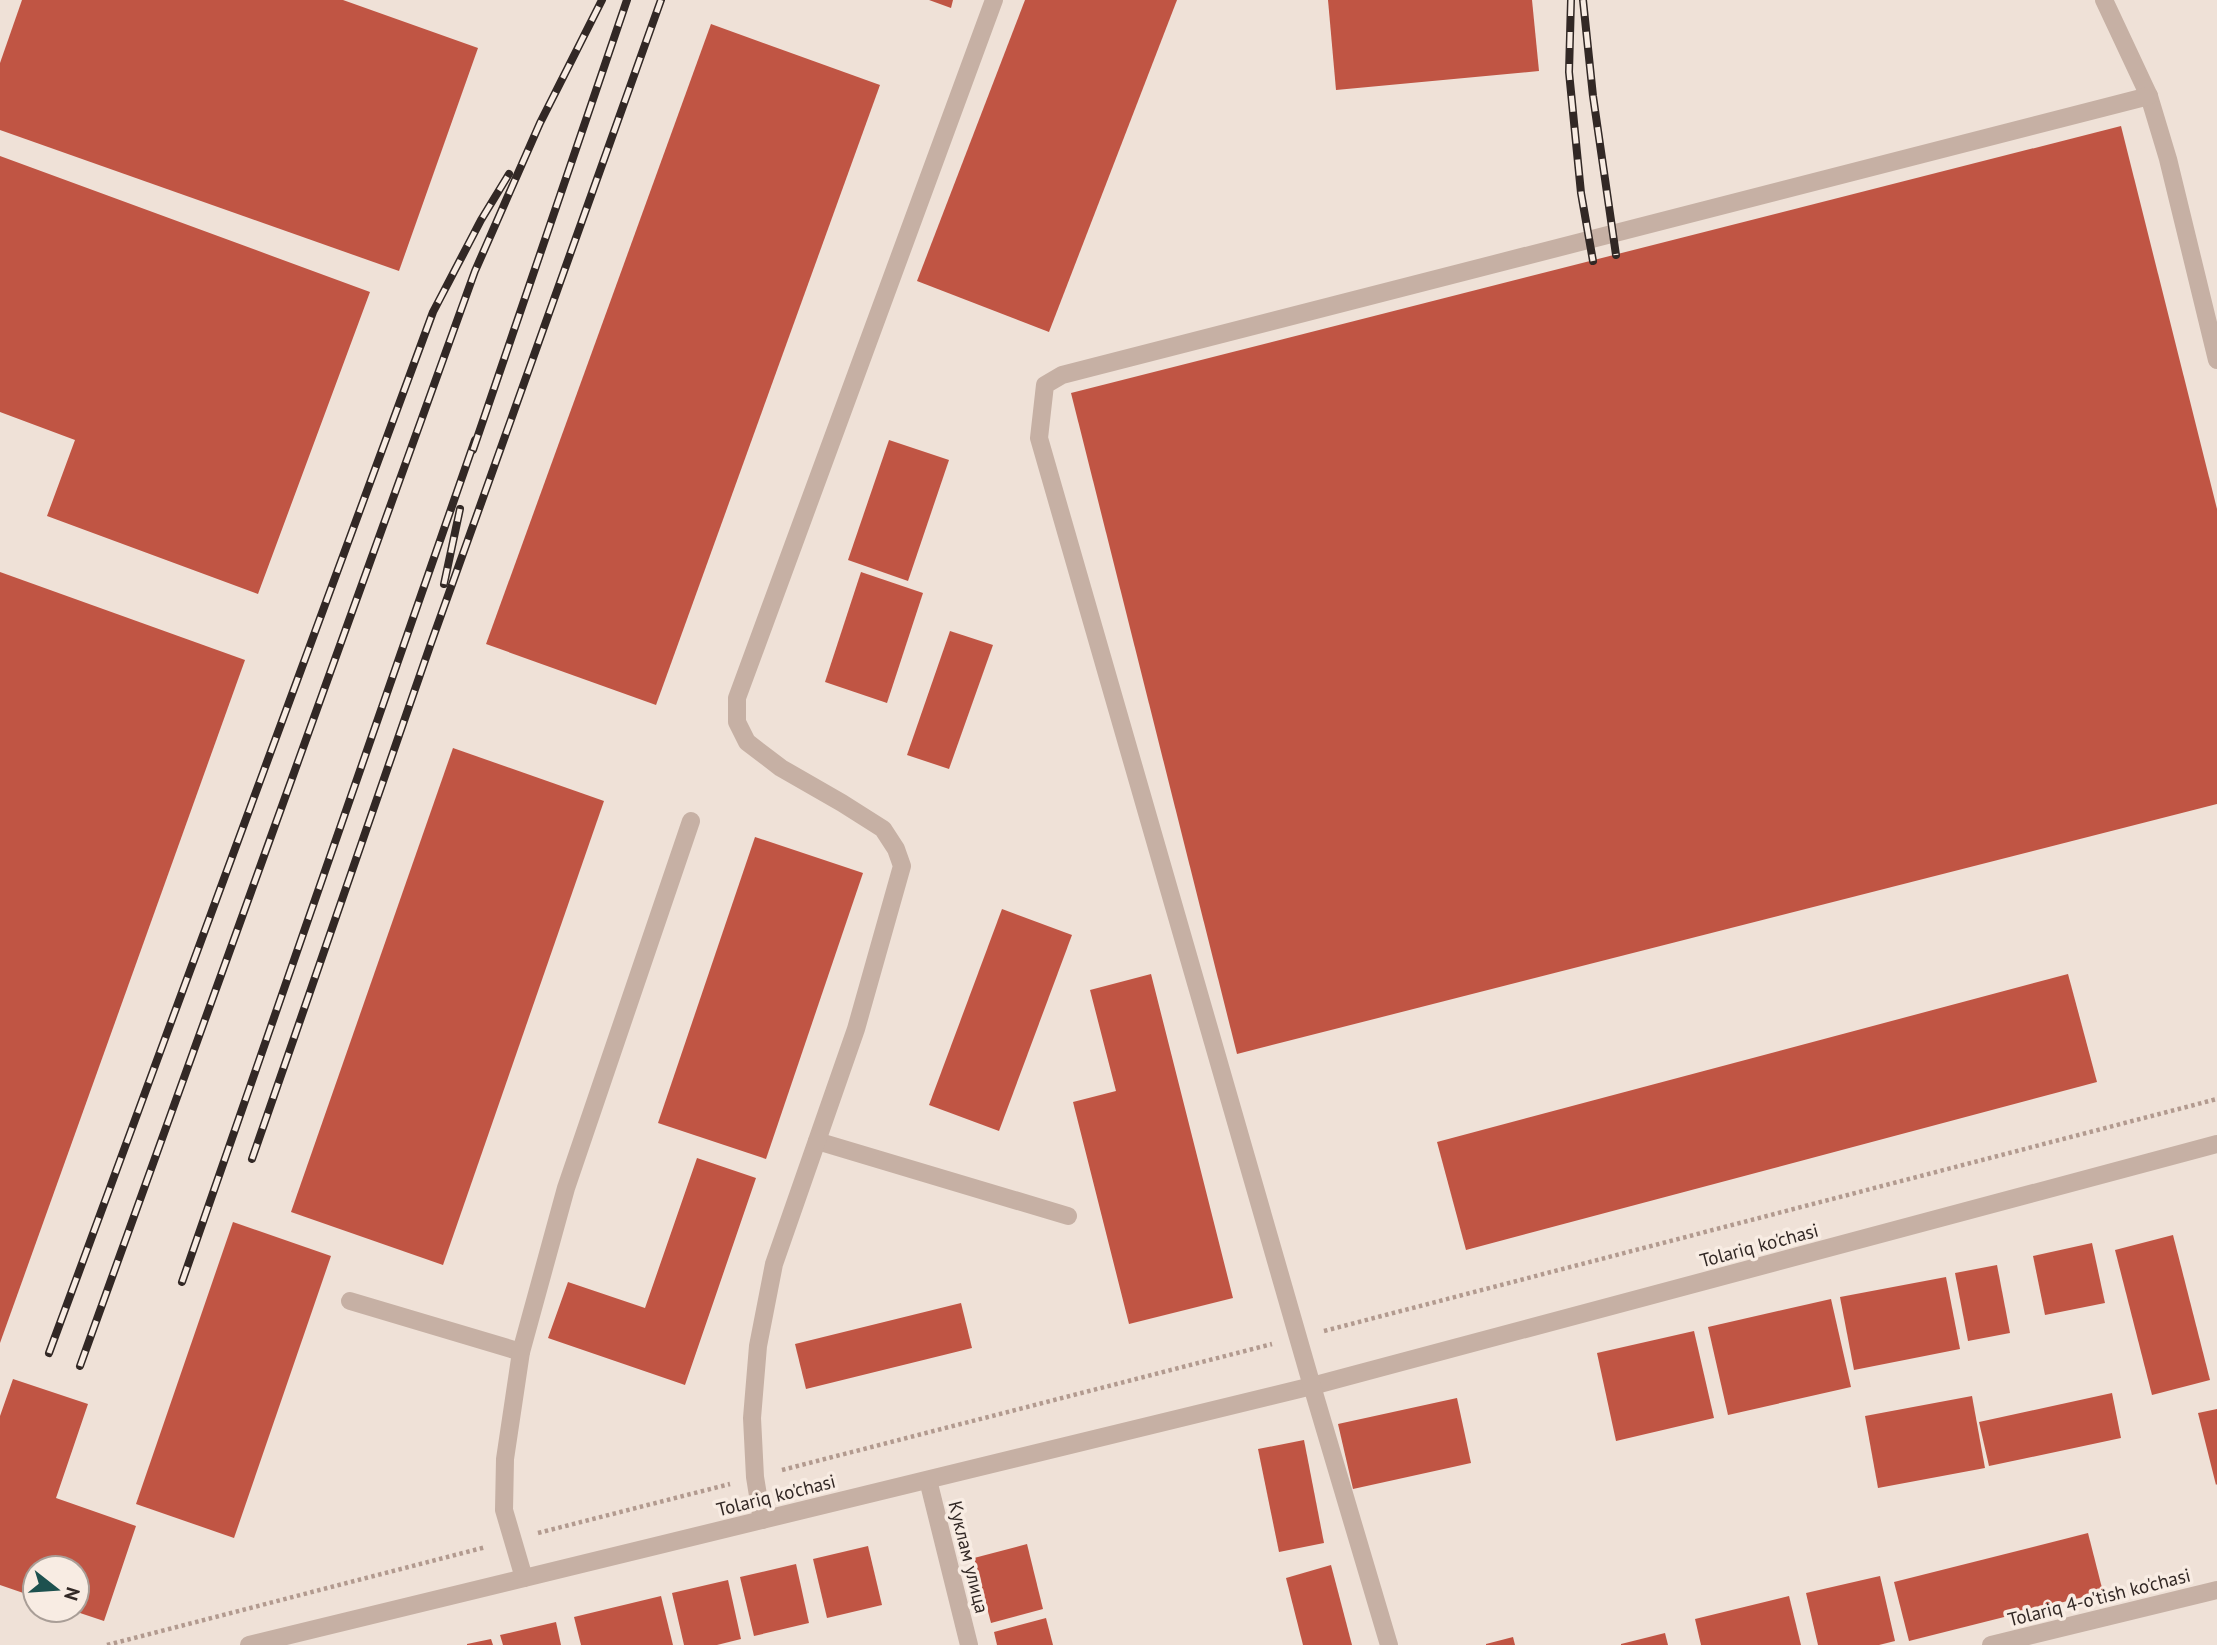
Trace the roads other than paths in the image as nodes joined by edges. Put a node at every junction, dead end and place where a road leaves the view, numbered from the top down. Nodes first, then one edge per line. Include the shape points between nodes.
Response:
1 (994, 0) edge
2 (2104, 0) edge
3 (2149, 96) junction
4 (2217, 360) edge
5 (691, 821) dead end
6 (817, 1141) junction
7 (2217, 1144) edge
8 (1068, 1216) dead end
9 (350, 1301) dead end
10 (521, 1352) junction
11 (1312, 1386) junction
12 (928, 1480) junction
13 (762, 1520) junction
14 (524, 1578) junction
15 (2217, 1590) edge
16 (249, 1645) edge
17 (969, 1645) edge
18 (1389, 1645) edge
19 (1992, 1645) edge

1 - 6 street via 737,698 737,722 747,742 883,830 902,866 856,1029
2 - 3 street
3 - 4 street
3 - 11 street via 1062,375 1045,385 1039,438
5 - 10 street via 566,1188
6 - 8 street
6 - 13 street via 774,1264 758,1346 752,1418
7 - 11 street, Tolariq ko'chasi
9 - 10 street
10 - 14 street via 505,1460 504,1510
11 - 12 street, Tolariq ko'chasi
11 - 18 street
12 - 13 street, Tolariq ko'chasi
12 - 17 street, Куклам улица
13 - 14 street, Tolariq ko'chasi
14 - 16 street, Tolariq ko'chasi
15 - 19 street, Tolariq 4-o'tish ko'chasi

